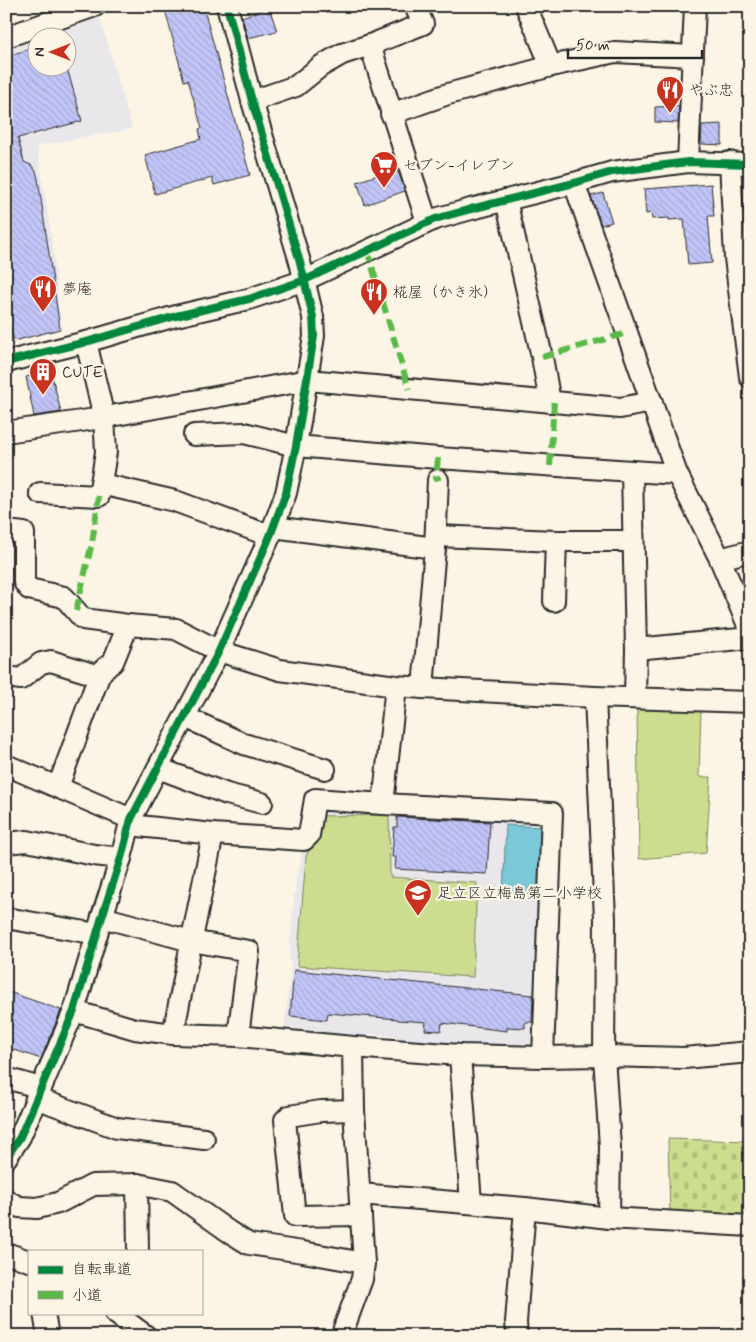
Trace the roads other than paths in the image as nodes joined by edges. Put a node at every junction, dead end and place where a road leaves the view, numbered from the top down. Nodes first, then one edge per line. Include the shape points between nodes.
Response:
1 (95, 6) edge
2 (227, 6) edge
3 (415, 6) edge
4 (526, 6) edge
5 (695, 6) edge
6 (6, 37) edge
7 (370, 45) junction
8 (693, 56) junction
9 (552, 66) junction
10 (252, 101) junction
11 (392, 114) junction
12 (688, 162) junction
13 (740, 163) edge
14 (574, 183) junction
15 (506, 200) junction
16 (427, 222) junction
17 (742, 258) edge
18 (304, 280) junction
19 (86, 342) junction
20 (6, 362) edge
21 (750, 377) edge
22 (308, 380) junction
23 (550, 402) junction
24 (652, 402) junction
25 (104, 417) junction
26 (6, 432) edge
27 (194, 435) dead end
28 (296, 446) junction
29 (632, 472) junction
30 (677, 474) junction
31 (438, 480) dead end
32 (101, 484) junction
33 (40, 493) dead end
34 (6, 531) edge
35 (271, 531) junction
36 (556, 541) junction
37 (633, 541) junction
38 (435, 542) junction
39 (750, 551) edge
40 (720, 559) junction
41 (554, 601) dead end
42 (128, 625) junction
43 (750, 630) edge
44 (750, 638) edge
45 (636, 649) junction
46 (219, 651) junction
47 (6, 676) edge
48 (99, 676) junction
49 (396, 686) junction
50 (422, 688) junction
51 (595, 697) junction
52 (635, 698) junction
53 (750, 702) edge
54 (185, 717) junction
55 (6, 765) edge
56 (158, 768) junction
57 (325, 769) dead end
58 (58, 786) junction
59 (262, 803) dead end
60 (383, 804) junction
61 (132, 819) junction
62 (213, 834) junction
63 (6, 843) edge
64 (121, 858) junction
65 (6, 918) edge
66 (99, 926) junction
67 (191, 941) junction
68 (74, 1012) junction
69 (174, 1034) junction
70 (238, 1036) junction
71 (353, 1047) junction
72 (750, 1052) edge
73 (460, 1055) junction
74 (604, 1056) junction
75 (543, 1057) junction
76 (6, 1078) edge
77 (38, 1093) junction
78 (354, 1110) junction
79 (204, 1139) dead end
80 (6, 1158) edge
81 (137, 1184) junction
82 (360, 1194) junction
83 (6, 1200) edge
84 (471, 1203) junction
85 (525, 1208) junction
86 (361, 1215) junction
87 (610, 1218) junction
88 (750, 1226) edge
89 (138, 1250) edge
90 (6, 1254) edge
91 (28, 1261) edge
92 (364, 1263) junction
93 (44, 1314) edge
94 (117, 1314) edge
95 (140, 1329) edge
96 (48, 1336) edge
97 (342, 1336) edge
98 (517, 1336) edge

1 - 6 street
2 - 10 street
3 - 7 street via 423,24
4 - 9 street
5 - 8 street
7 - 10 street via 342,54 296,86
7 - 11 street
8 - 9 street via 615,52
8 - 12 street
9 - 11 street via 448,94
10 - 18 street
11 - 16 street
12 - 13 street
12 - 14 street via 612,172
13 - 17 street
14 - 15 street
14 - 24 street
15 - 16 street
15 - 23 street
16 - 18 street
17 - 21 street
18 - 19 street via 249,299
18 - 22 street via 314,336
19 - 20 street
19 - 25 street
22 - 23 street
22 - 25 street
22 - 28 street
23 - 24 street via 620,408
24 - 30 street
25 - 26 street
25 - 32 street via 106,452
27 - 28 street via 244,433
28 - 29 street
28 - 35 street via 286,493
29 - 30 street
29 - 37 street
30 - 40 street
31 - 38 street
32 - 33 street via 99,496
32 - 35 street via 175,501
34 - 42 street via 24,533 24,582 29,589 64,597 83,619
35 - 38 street
35 - 46 street
36 - 37 street
36 - 38 street
36 - 41 street
37 - 45 street
38 - 50 street
39 - 40 street
40 - 43 street
42 - 46 street via 176,629
42 - 48 street via 114,662
44 - 45 street
45 - 52 street
46 - 49 street via 280,670
46 - 54 street
47 - 48 street via 22,679 41,663 51,661
48 - 58 street
49 - 50 street
49 - 60 street
50 - 51 street
51 - 52 street
51 - 74 street via 605,919
52 - 53 street
54 - 56 street
54 - 57 street via 244,744
55 - 58 street
56 - 59 street via 227,794
56 - 61 street
58 - 61 street
60 - 62 street via 316,799 309,836 304,840
60 - 75 street via 552,813
61 - 62 street via 140,826
61 - 64 street
62 - 67 street
63 - 64 street via 27,841
64 - 66 street
65 - 66 street
66 - 67 street
66 - 68 street
67 - 69 street
67 - 70 street via 249,951
68 - 69 street via 135,1029
68 - 77 street
69 - 70 street
70 - 71 street
71 - 73 street
71 - 78 street
72 - 74 street via 684,1058
73 - 75 street
73 - 84 street
74 - 75 street
74 - 87 street via 610,1147
76 - 77 street
77 - 79 street via 117,1128
77 - 80 street via 20,1137
78 - 82 street
78 - 86 street via 289,1116 285,1120 295,1216
81 - 83 street via 93,1185 58,1203 37,1208 19,1207
81 - 89 street
81 - 92 street via 172,1191 249,1244
82 - 84 street
82 - 86 street
84 - 85 street
85 - 87 street
85 - 98 street
86 - 92 street
87 - 88 street
90 - 91 street
92 - 97 street
93 - 96 street
94 - 95 street

